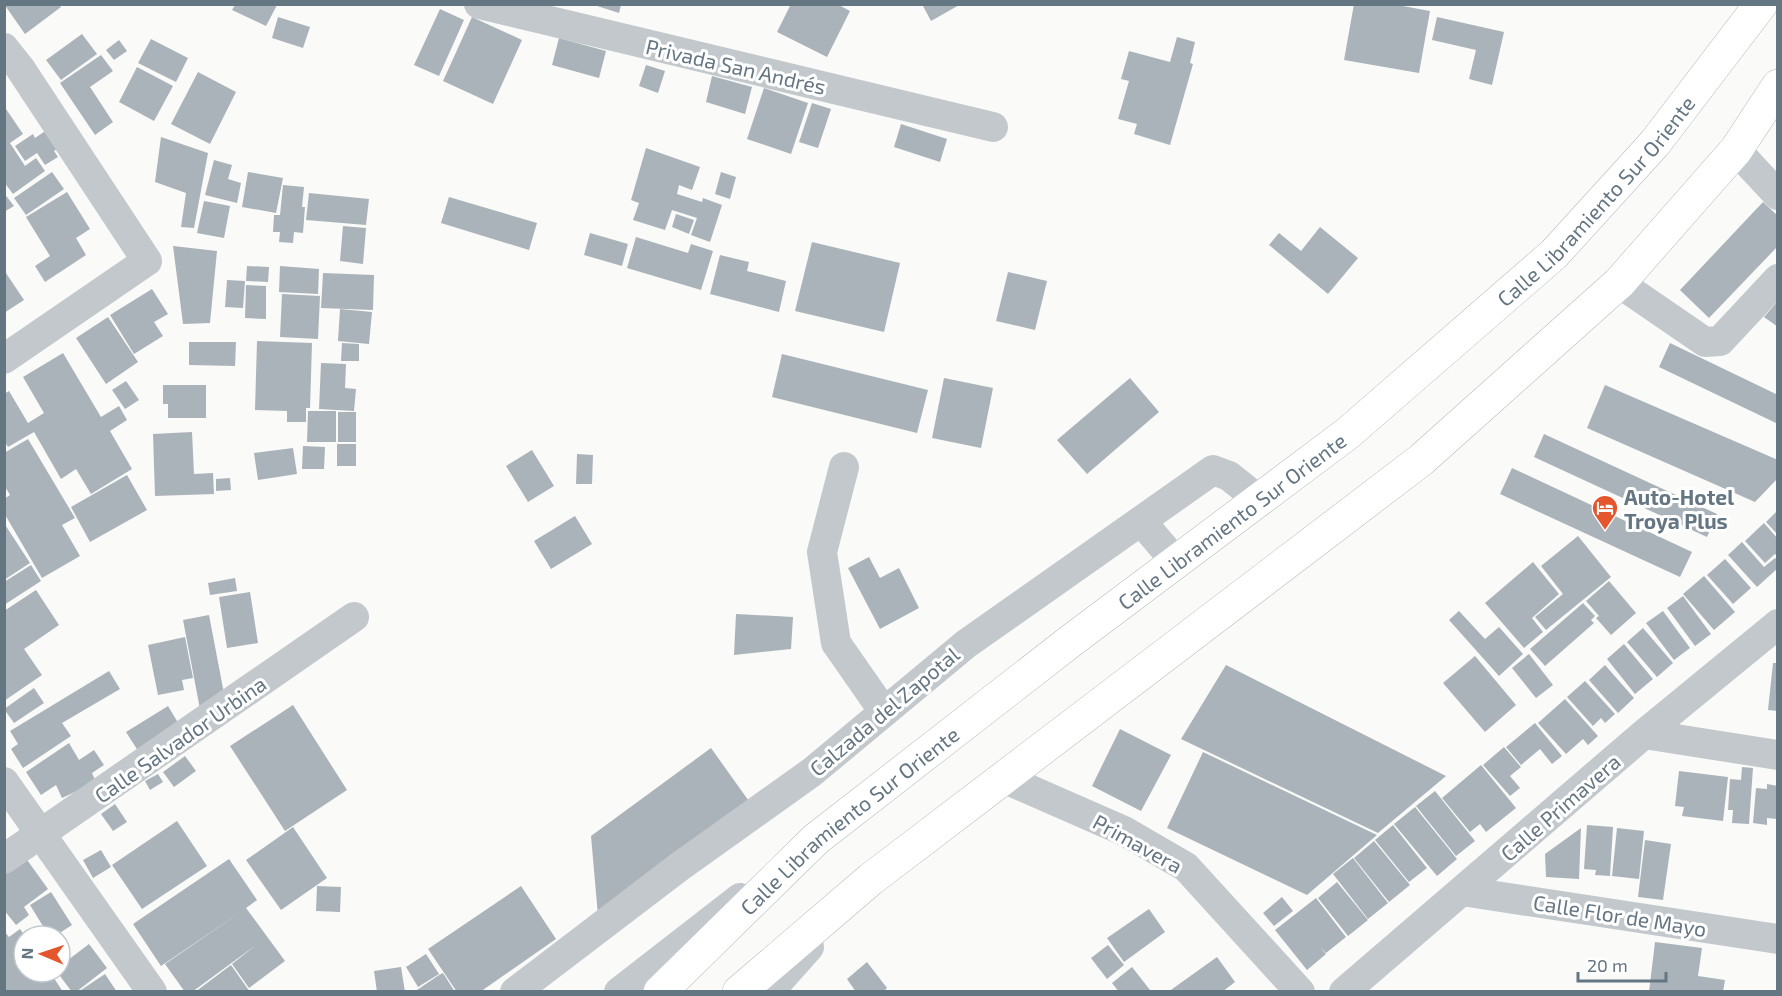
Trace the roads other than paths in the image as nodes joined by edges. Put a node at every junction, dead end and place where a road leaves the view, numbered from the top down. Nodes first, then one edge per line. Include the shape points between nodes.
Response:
1 (478, 4) edge
2 (1761, 4) edge
3 (4, 48) edge
4 (1778, 86) edge
5 (993, 127) dead end
6 (1736, 150) junction
7 (1778, 195) edge
8 (1778, 279) edge
9 (1619, 283) junction
10 (4, 359) edge
11 (844, 467) dead end
12 (1259, 500) junction
13 (1141, 521) junction
14 (1176, 562) junction
15 (354, 617) dead end
16 (1778, 624) edge
17 (884, 712) junction
18 (1644, 734) junction
19 (1778, 755) edge
20 (1003, 778) junction
21 (4, 783) edge
22 (42, 835) junction
23 (816, 839) junction
24 (4, 859) edge
25 (871, 879) junction
26 (1462, 891) junction
27 (1778, 939) edge
28 (152, 992) edge
29 (515, 992) edge
30 (619, 992) edge
31 (660, 992) edge
32 (739, 992) edge
33 (769, 992) edge
34 (1300, 992) edge
35 (1344, 992) edge

1 - 5 street, Privada San Andrés
2 - 12 main road, Calle Libramiento Sur Oriente via 1655,143 1554,254 1348,433
3 - 10 street via 147,261
4 - 6 main road
6 - 7 street
6 - 9 main road
8 - 9 street via 1720,341 1705,342
9 - 20 main road via 1421,460
11 - 17 street via 822,552 836,643
12 - 13 street, Calzada del Zapotal via 1229,476 1213,470
12 - 14 main road, Calle Libramiento Sur Oriente
13 - 14 street
13 - 17 street, Calzada del Zapotal via 966,644
14 - 23 main road, Calle Libramiento Sur Oriente
15 - 22 street, Calle Salvador Urbina
16 - 18 street, Calle Primavera
17 - 29 street, Calzada del Zapotal via 812,772 678,867
18 - 19 street
18 - 26 street, Calle Primavera
20 - 25 main road
20 - 34 street, Primavera via 1124,831 1186,867
21 - 22 street
22 - 24 street, Calle Salvador Urbina
22 - 28 street
23 - 30 street
23 - 31 main road, Calle Libramiento Sur Oriente
25 - 32 main road
25 - 33 street
26 - 27 street, Calle Flor de Mayo
26 - 35 street, Calle Primavera

